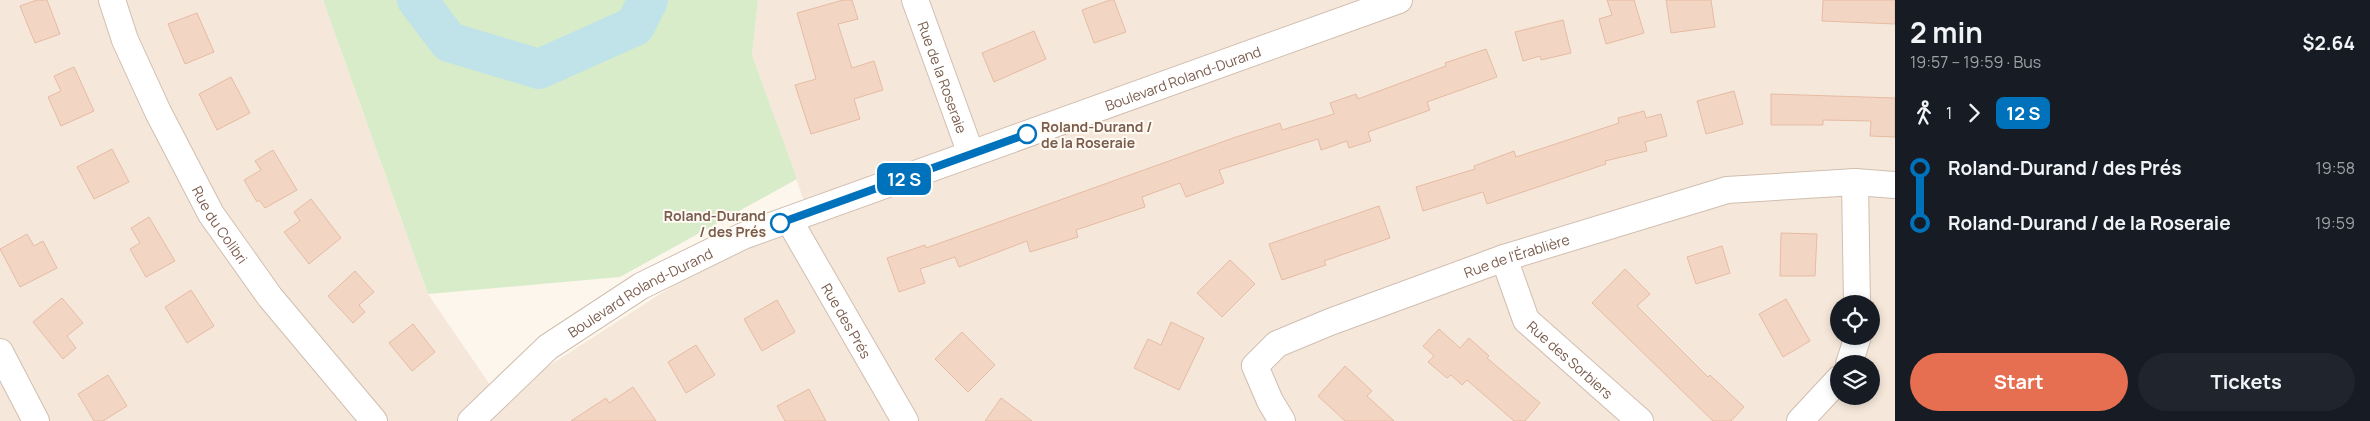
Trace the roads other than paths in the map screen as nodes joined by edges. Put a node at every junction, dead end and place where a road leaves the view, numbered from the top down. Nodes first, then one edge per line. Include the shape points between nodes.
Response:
1 (112, 0) edge
2 (915, 0) edge
3 (1399, 0) edge
4 (971, 154) junction
5 (1855, 182) junction
6 (1895, 185) edge
7 (790, 220) junction
8 (1504, 258) junction
9 (1857, 295) edge
10 (0, 352) edge
11 (1830, 389) edge
12 (36, 421) edge
13 (374, 421) edge
14 (470, 421) edge
15 (905, 421) edge
16 (1282, 421) edge
17 (1640, 421) edge
18 (1800, 421) edge

1 - 13 street, Rue du Colibri via 158,112 211,214 270,297
2 - 4 street, Rue de la Roseraie
3 - 4 street, Boulevard Roland-Durand
4 - 7 street, Boulevard Roland-Durand
5 - 6 street, Rue de l'Érablière
5 - 8 street, Rue de l'Érablière via 1728,190
5 - 9 street
7 - 14 street, Boulevard Roland-Durand via 743,236 641,286 548,347
7 - 15 street, Rue des Prés
8 - 16 street, Rue de l'Érablière via 1277,344 1255,366
8 - 17 street, Rue des Sorbiers via 1526,320
10 - 12 street
11 - 18 street

